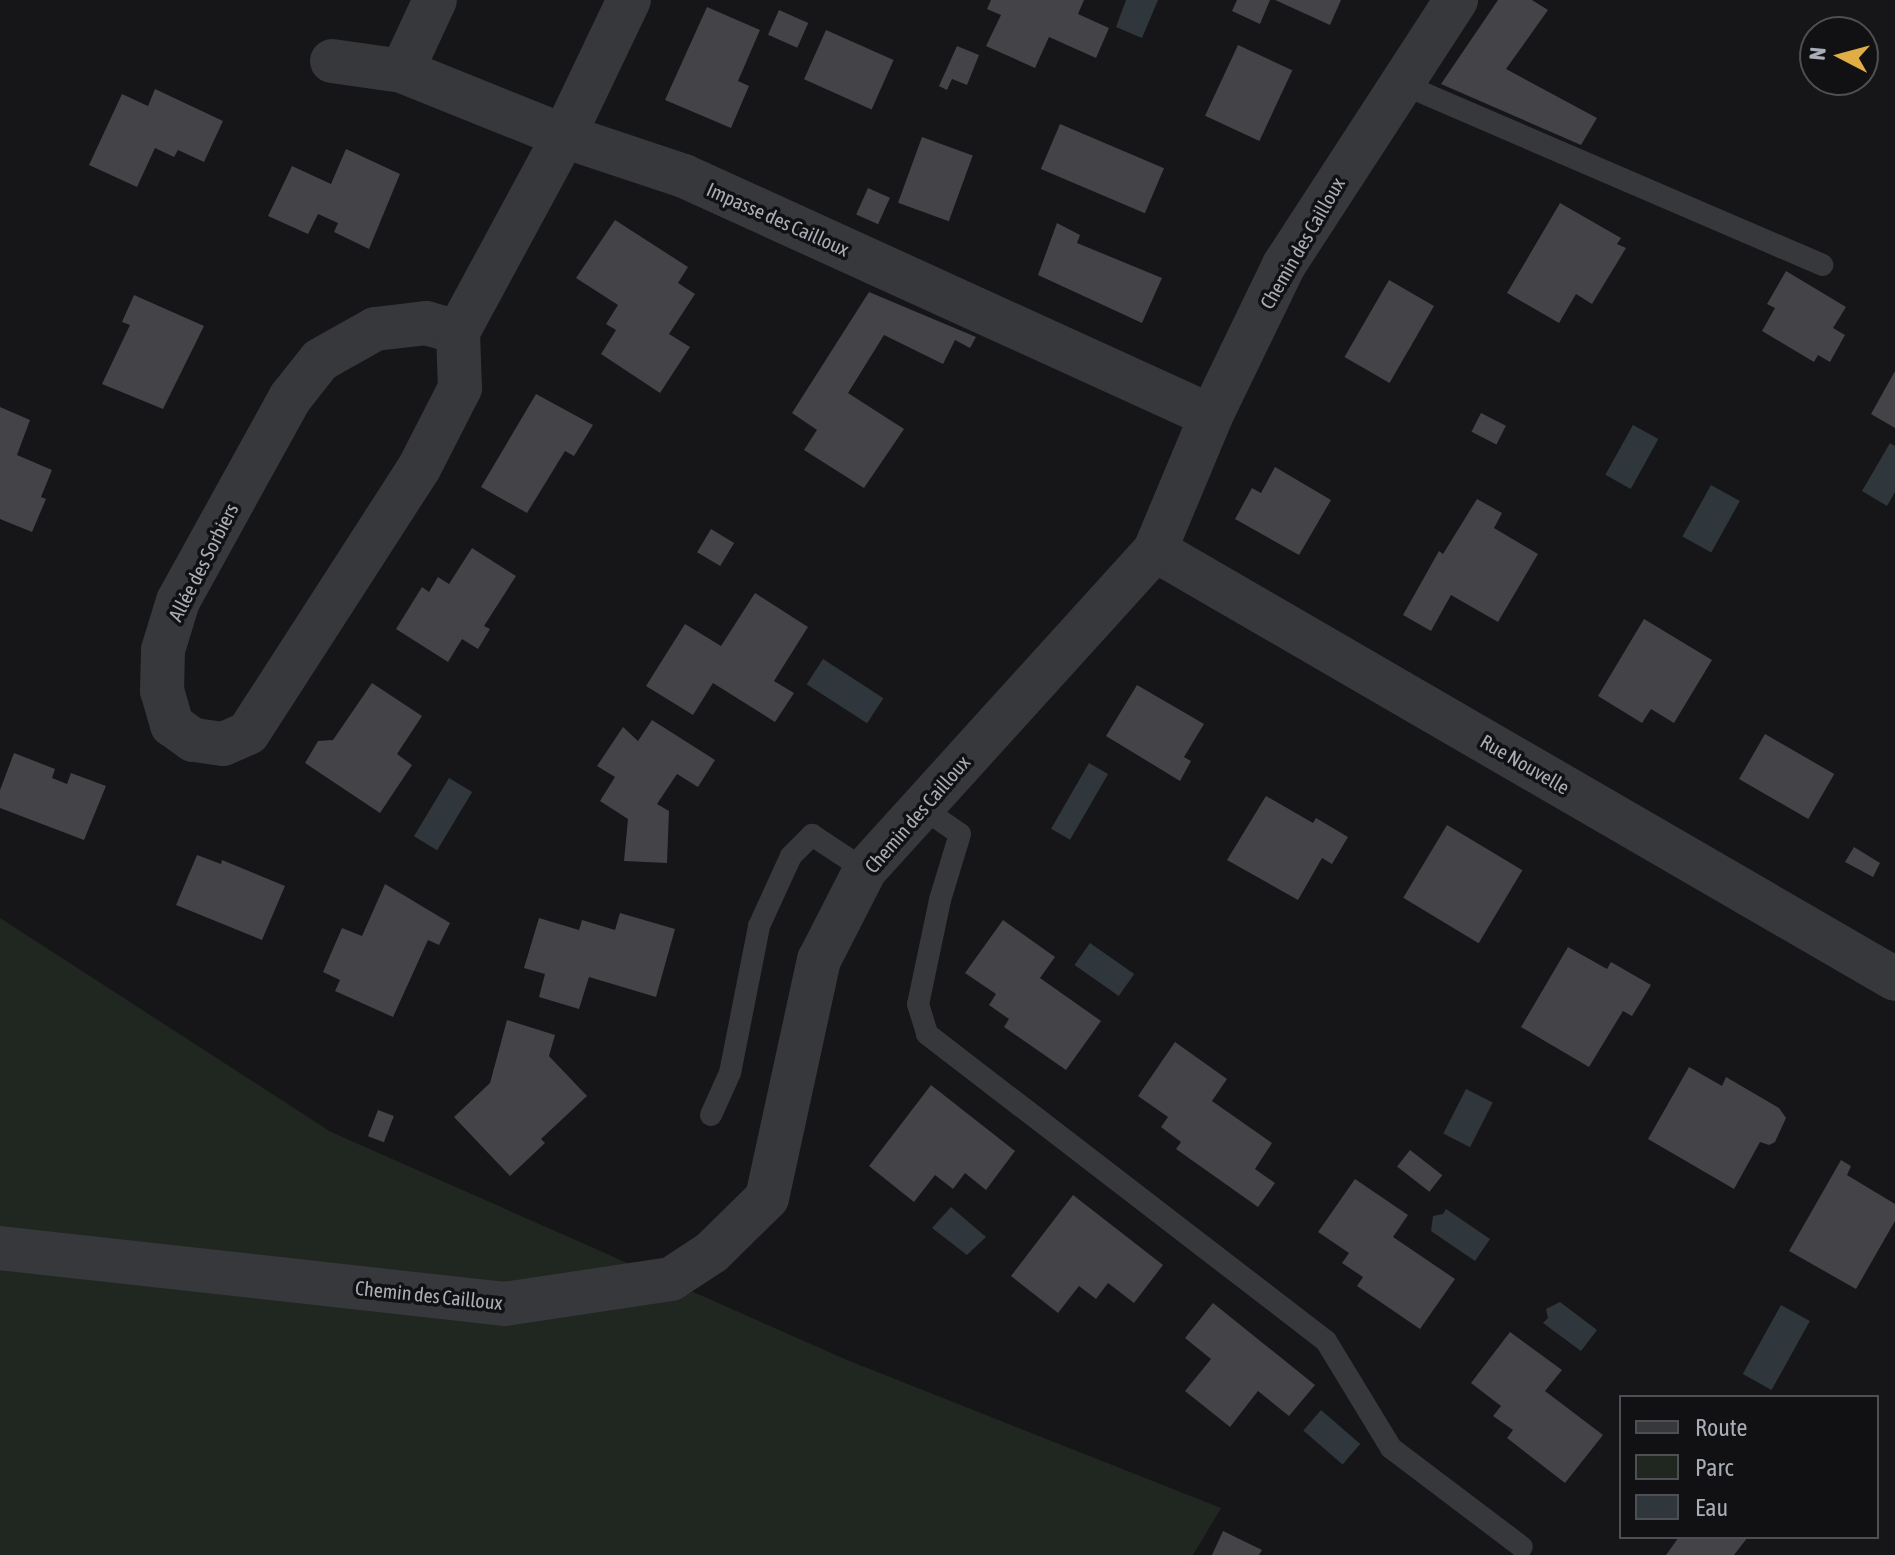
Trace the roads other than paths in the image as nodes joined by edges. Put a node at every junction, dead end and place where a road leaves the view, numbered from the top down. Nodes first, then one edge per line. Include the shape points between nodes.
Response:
1 (435, 0) edge
2 (629, 0) edge
3 (1456, 0) edge
4 (332, 61) dead end
5 (402, 71) junction
6 (1400, 83) junction
7 (564, 136) junction
8 (1823, 265) dead end
9 (458, 332) junction
10 (1211, 416) junction
11 (1155, 550) junction
12 (921, 807) junction
13 (865, 870) junction
14 (1895, 979) edge
15 (711, 1115) dead end
16 (0, 1248) edge
17 (1522, 1547) dead end

1 - 5 street
2 - 7 street
3 - 6 street, Chemin des Cailloux
4 - 5 street, Impasse des Cailloux
5 - 7 street, Impasse des Cailloux
6 - 8 lane
6 - 10 street, Chemin des Cailloux via 1284,265
7 - 9 street
7 - 10 street, Impasse des Cailloux via 684,176
9 - 9 street, Allée des Sorbiers via 460,388 419,468 248,733 223,744 193,740 172,725 162,691 163,650 178,601 290,398 320,360 375,329 426,323
10 - 11 street, Chemin des Cailloux
11 - 12 street, Chemin des Cailloux
11 - 14 street, Rue Nouvelle
12 - 13 street, Chemin des Cailloux
12 - 17 lane via 960,834 918,1004 927,1034 1326,1341 1391,1448
13 - 15 lane via 812,835 791,856 759,926 730,1073
13 - 16 street, Chemin des Cailloux via 819,960 767,1198 712,1252 671,1279 504,1304

